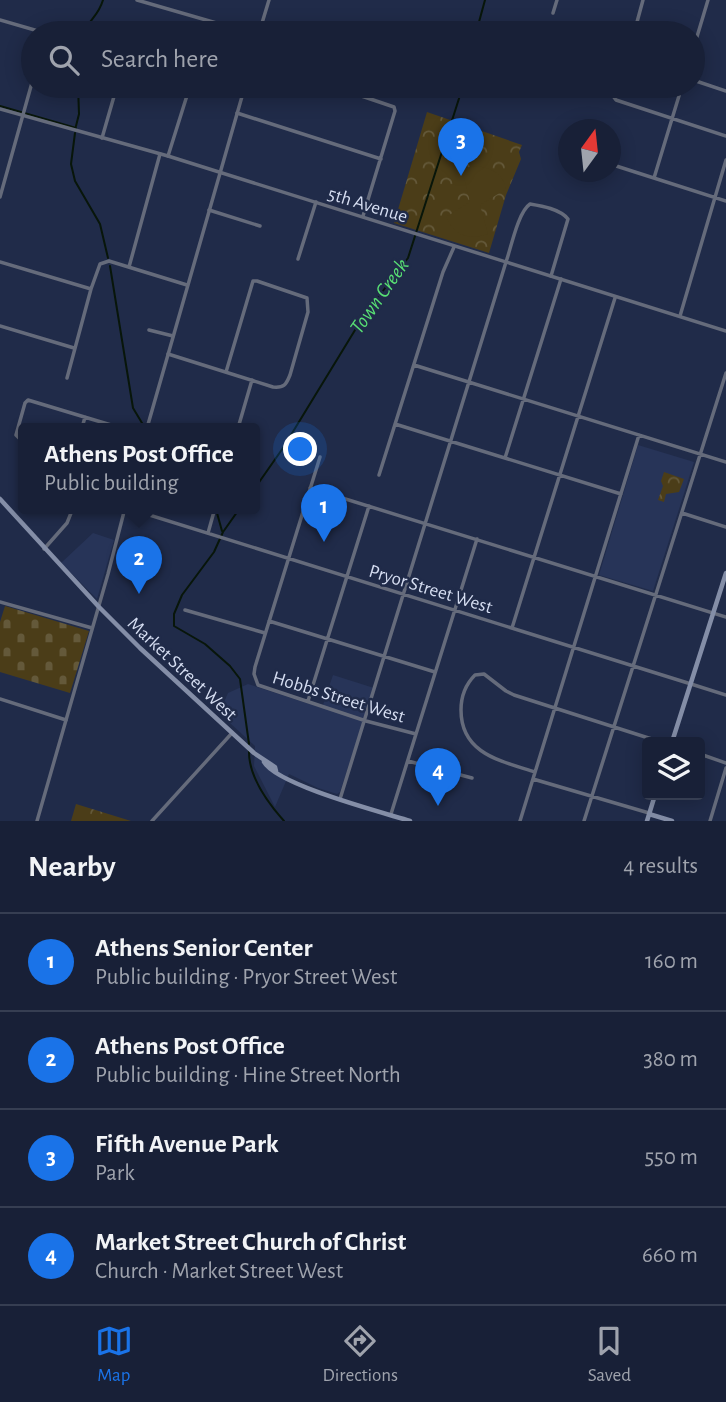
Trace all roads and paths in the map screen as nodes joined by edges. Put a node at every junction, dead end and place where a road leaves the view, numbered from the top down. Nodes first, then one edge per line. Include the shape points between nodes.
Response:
1 (137, 0) edge
2 (268, 0) edge
3 (557, 0) edge
4 (642, 0) edge
5 (708, 0) edge
6 (553, 13) dead end
7 (0, 20) edge
8 (210, 21) edge
9 (262, 21) edge
10 (637, 21) edge
11 (702, 21) edge
12 (21, 26) edge
13 (705, 84) edge
14 (726, 91) edge
15 (28, 98) edge
16 (114, 98) edge
17 (186, 98) edge
18 (241, 98) edge
19 (367, 98) edge
20 (614, 98) edge
21 (677, 98) edge
22 (0, 109) edge
23 (237, 113) junction
24 (23, 116) junction
25 (671, 118) junction
26 (726, 136) edge
27 (102, 138) junction
28 (160, 154) junction
29 (168, 156) junction
30 (381, 159) junction
31 (726, 160) edge
32 (621, 167) edge
33 (220, 172) junction
34 (654, 178) junction
35 (0, 197) edge
36 (715, 197) junction
37 (726, 201) edge
38 (316, 202) junction
39 (209, 210) junction
40 (363, 216) junction
41 (260, 226) dead end
42 (454, 247) junction
43 (298, 259) dead end
44 (0, 262) edge
45 (506, 262) junction
46 (129, 267) junction
47 (551, 276) junction
48 (561, 279) junction
49 (187, 285) junction
50 (91, 289) junction
51 (615, 298) junction
52 (680, 316) junction
53 (0, 326) edge
54 (149, 330) dead end
55 (726, 331) edge
56 (173, 336) junction
57 (74, 348) junction
58 (168, 354) junction
59 (414, 365) junction
60 (226, 372) junction
61 (726, 373) edge
62 (66, 378) dead end
63 (252, 380) junction
64 (470, 383) junction
65 (719, 395) junction
66 (726, 397) edge
67 (523, 399) junction
68 (578, 416) junction
69 (85, 417) junction
70 (19, 423) edge
71 (83, 423) edge
72 (105, 423) edge
73 (148, 423) edge
74 (239, 423) edge
75 (395, 424) junction
76 (639, 435) junction
77 (452, 441) junction
78 (700, 454) junction
79 (320, 457) dead end
80 (505, 458) junction
81 (726, 462) edge
82 (379, 475) dead end
83 (560, 475) junction
84 (310, 488) junction
85 (621, 494) junction
86 (0, 499) edge
87 (369, 506) junction
88 (682, 513) junction
89 (71, 514) edge
90 (124, 514) edge
91 (146, 514) edge
92 (213, 514) edge
93 (426, 524) junction
94 (726, 527) edge
95 (208, 533) junction
96 (477, 539) junction
97 (44, 549) junction
98 (534, 557) junction
99 (288, 558) junction
100 (726, 573) edge
101 (347, 576) junction
102 (595, 576) junction
103 (404, 594) junction
104 (657, 596) junction
105 (0, 602) edge
106 (99, 607) junction
107 (185, 610) dead end
108 (454, 610) junction
109 (713, 613) junction
110 (726, 617) edge
111 (269, 621) junction
112 (92, 628) junction
113 (512, 628) junction
114 (265, 633) junction
115 (327, 639) junction
116 (573, 647) junction
117 (385, 657) junction
118 (634, 666) junction
119 (435, 672) junction
120 (691, 684) junction
121 (726, 695) edge
122 (0, 699) edge
123 (308, 701) junction
124 (554, 709) junction
125 (66, 720) junction
126 (366, 721) junction
127 (614, 728) junction
128 (232, 733) junction
129 (416, 734) junction
130 (644, 737) edge
131 (673, 737) edge
132 (705, 756) edge
133 (408, 761) junction
134 (726, 765) edge
135 (535, 772) junction
136 (472, 778) dead end
137 (533, 779) junction
138 (591, 797) junction
139 (340, 799) junction
140 (653, 800) edge
141 (391, 814) junction
142 (649, 814) junction
143 (399, 819) edge
144 (37, 821) edge
145 (152, 821) edge
146 (410, 821) edge
147 (520, 821) edge
148 (584, 821) edge
149 (647, 821) edge
150 (672, 821) edge
151 (710, 821) edge

1 - 8 street
2 - 9 street
3 - 6 street
4 - 10 street
5 - 11 street
7 - 12 street
13 - 14 street
15 - 24 street
16 - 27 street
17 - 29 street
18 - 23 street
19 - 30 street via 394,107
20 - 25 street
21 - 25 street
22 - 24 street, 5th Avenue
23 - 30 street
23 - 33 street
24 - 27 street, 5th Avenue
24 - 35 street
25 - 26 street
25 - 34 street
27 - 28 street, 5th Avenue
28 - 29 street, 5th Avenue
28 - 46 street
29 - 33 street, 5th Avenue
30 - 40 street
31 - 36 street
32 - 34 street
33 - 38 street, 5th Avenue
33 - 39 street
34 - 36 street
36 - 37 street
36 - 52 street
38 - 40 street, 5th Avenue
38 - 43 street
39 - 41 street
39 - 49 street
40 - 42 street, 5th Avenue
42 - 45 street, 5th Avenue
42 - 59 street
44 - 50 street
45 - 47 street, 5th Avenue
45 - 47 street via 526,206 539,206 568,219
45 - 64 street
46 - 49 street
46 - 50 street via 104,262
47 - 48 street, 5th Avenue
48 - 51 street, 5th Avenue
48 - 67 street
49 - 56 street
50 - 57 street
51 - 52 street, 5th Avenue
51 - 68 street
52 - 55 street, 5th Avenue
53 - 57 street
54 - 56 street
56 - 58 street
57 - 62 street
58 - 60 street
58 - 73 street
59 - 64 street
59 - 75 street
60 - 63 street
60 - 63 street via 253,281 303,295 309,303 286,385
61 - 65 street
63 - 74 street
64 - 67 street
64 - 77 street
65 - 66 street
65 - 78 street
67 - 68 street
67 - 80 street
68 - 76 street
68 - 83 street
69 - 70 street via 28,400
69 - 71 street
69 - 72 street
75 - 77 street
75 - 82 street
76 - 78 street
76 - 85 street
77 - 80 street
77 - 93 street
78 - 81 street
78 - 88 street
79 - 84 street
80 - 83 street
83 - 85 street
83 - 98 street
84 - 87 street
84 - 99 street
85 - 102 street
86 - 97 main road, Market Street West
87 - 93 street
87 - 101 street
88 - 94 street
88 - 104 street
89 - 97 street
90 - 106 street
91 - 95 street, Pryor Street West
92 - 95 street
93 - 96 street
93 - 103 street
95 - 99 street, Pryor Street West
96 - 98 street
96 - 108 street
97 - 106 main road, Market Street West
98 - 102 street
98 - 113 street
99 - 101 street, Pryor Street West
99 - 111 street
100 - 109 main road
101 - 103 street, Pryor Street West
101 - 115 street
102 - 104 street
102 - 116 street
103 - 108 street, Pryor Street West
103 - 117 street
104 - 109 street
104 - 118 street
105 - 112 street
106 - 112 street
106 - 128 main road, Market Street West
107 - 114 street
108 - 113 street, Pryor Street West
108 - 119 street
109 - 110 street
109 - 120 main road
111 - 114 street
111 - 115 street
112 - 125 street
113 - 116 street, Pryor Street West
114 - 123 street, Hobbs Street West via 255,667 256,682
115 - 117 street
115 - 123 street
116 - 118 street, Pryor Street West
116 - 124 street
117 - 119 street
117 - 126 street
118 - 120 street, Pryor Street West
118 - 127 street
119 - 129 street
120 - 121 street, Pryor Street West
120 - 131 main road
122 - 125 street
123 - 126 street, Hobbs Street West
124 - 127 street
124 - 135 street
124 - 135 street via 506,691 484,674 468,682 463,695 462,723 472,745 487,756
125 - 144 street
126 - 129 street, Hobbs Street West
126 - 139 street
127 - 130 street
127 - 138 street
128 - 139 main road, Market Street West via 276,771
128 - 145 street
129 - 133 street
132 - 134 street
133 - 136 street
133 - 141 street
134 - 151 street
135 - 137 street
137 - 138 street
137 - 147 street
138 - 142 street
138 - 148 street
139 - 141 main road, Market Street West
140 - 142 main road
141 - 143 main road, Market Street West
142 - 149 main road
142 - 150 main road
143 - 146 main road, Market Street West

